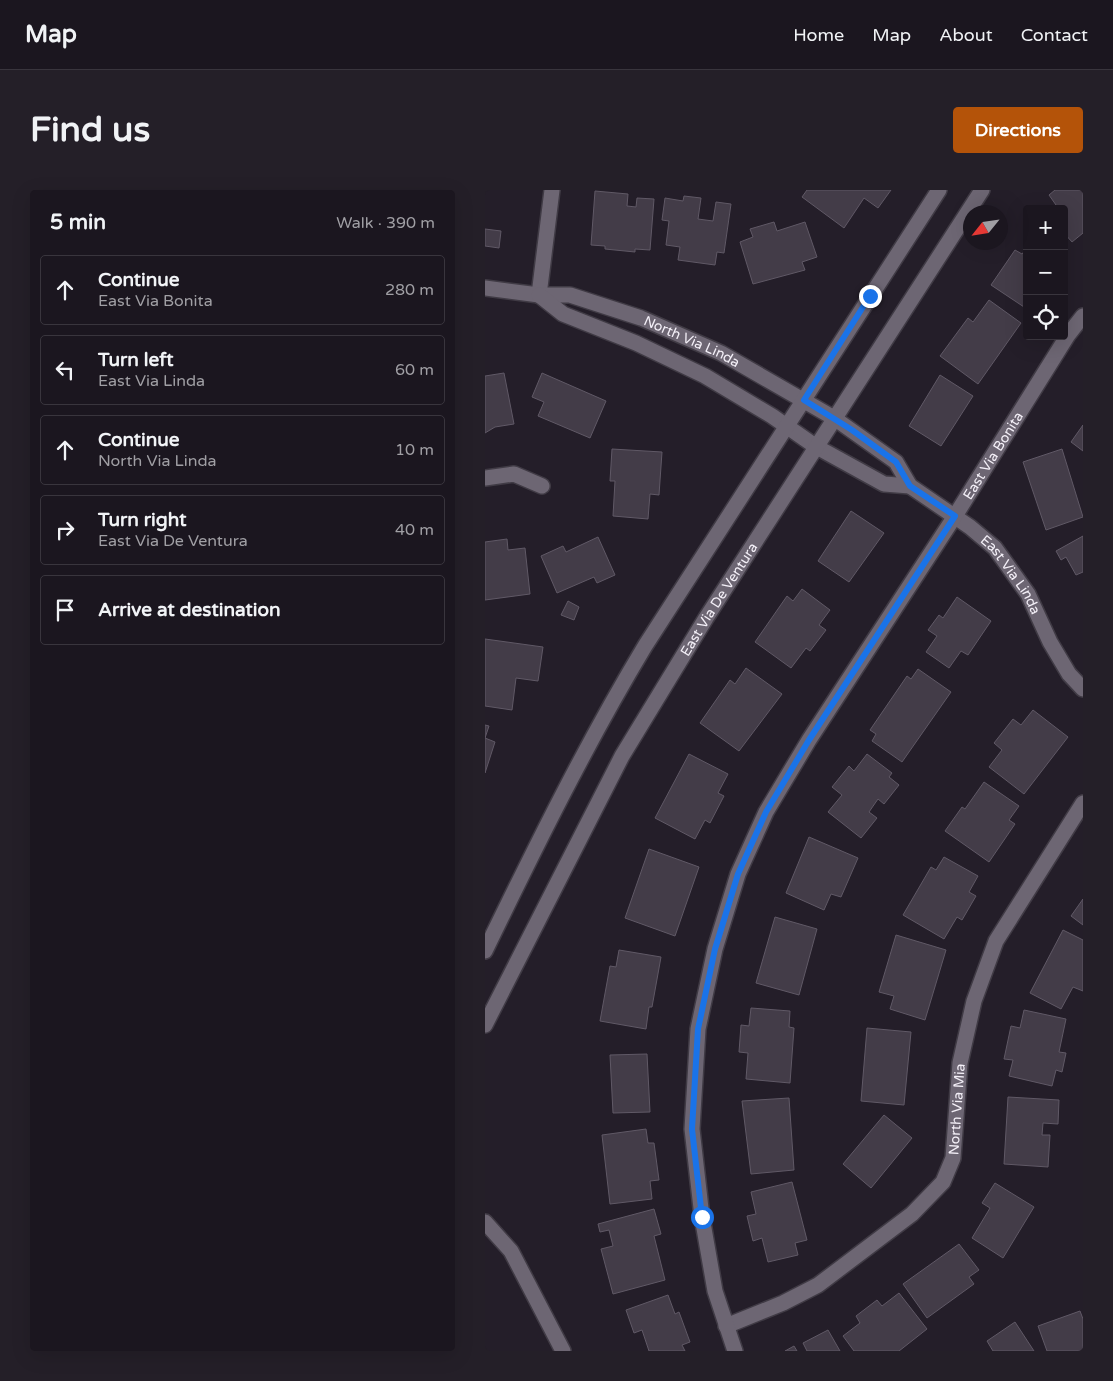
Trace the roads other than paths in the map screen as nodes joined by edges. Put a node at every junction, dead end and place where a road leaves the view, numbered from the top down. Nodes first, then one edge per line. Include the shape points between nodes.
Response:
1 (552, 190) edge
2 (939, 190) edge
3 (982, 190) edge
4 (485, 288) edge
5 (539, 295) junction
6 (1083, 316) edge
7 (804, 400) junction
8 (834, 418) junction
9 (787, 427) junction
10 (815, 446) junction
11 (485, 478) edge
12 (542, 486) dead end
13 (910, 486) junction
14 (955, 516) junction
15 (1083, 689) edge
16 (1083, 803) edge
17 (485, 951) edge
18 (485, 1026) edge
19 (485, 1222) edge
20 (726, 1326) junction
21 (563, 1351) edge
22 (735, 1351) edge

1 - 5 street
2 - 7 street
3 - 8 street, East Via De Ventura
4 - 5 street, North Via Linda
5 - 7 street, North Via Linda via 570,295 641,318 721,353
5 - 9 street, North Via Linda via 563,314 636,343 705,376
6 - 14 street, East Via Bonita
7 - 8 street, North Via Linda
7 - 9 street
8 - 10 street, East Via De Ventura
8 - 13 street, East Via Linda via 896,462
9 - 10 street, North Via Linda
9 - 17 street via 609,705
10 - 13 street, East Via Linda via 884,484
10 - 18 street, East Via De Ventura via 622,756
11 - 12 street via 514,474
13 - 14 street, East Via Linda
14 - 15 street, East Via Linda via 995,548 1012,570 1069,674
14 - 20 street, East Via Bonita via 809,740 766,812 738,874 715,949 698,1029 692,1129 702,1217 715,1291
16 - 20 street, North Via Mia via 996,941 974,1000 960,1063 953,1158 943,1182 913,1214 817,1284 783,1303
19 - 21 street via 511,1252
20 - 22 street, East Via Bonita

